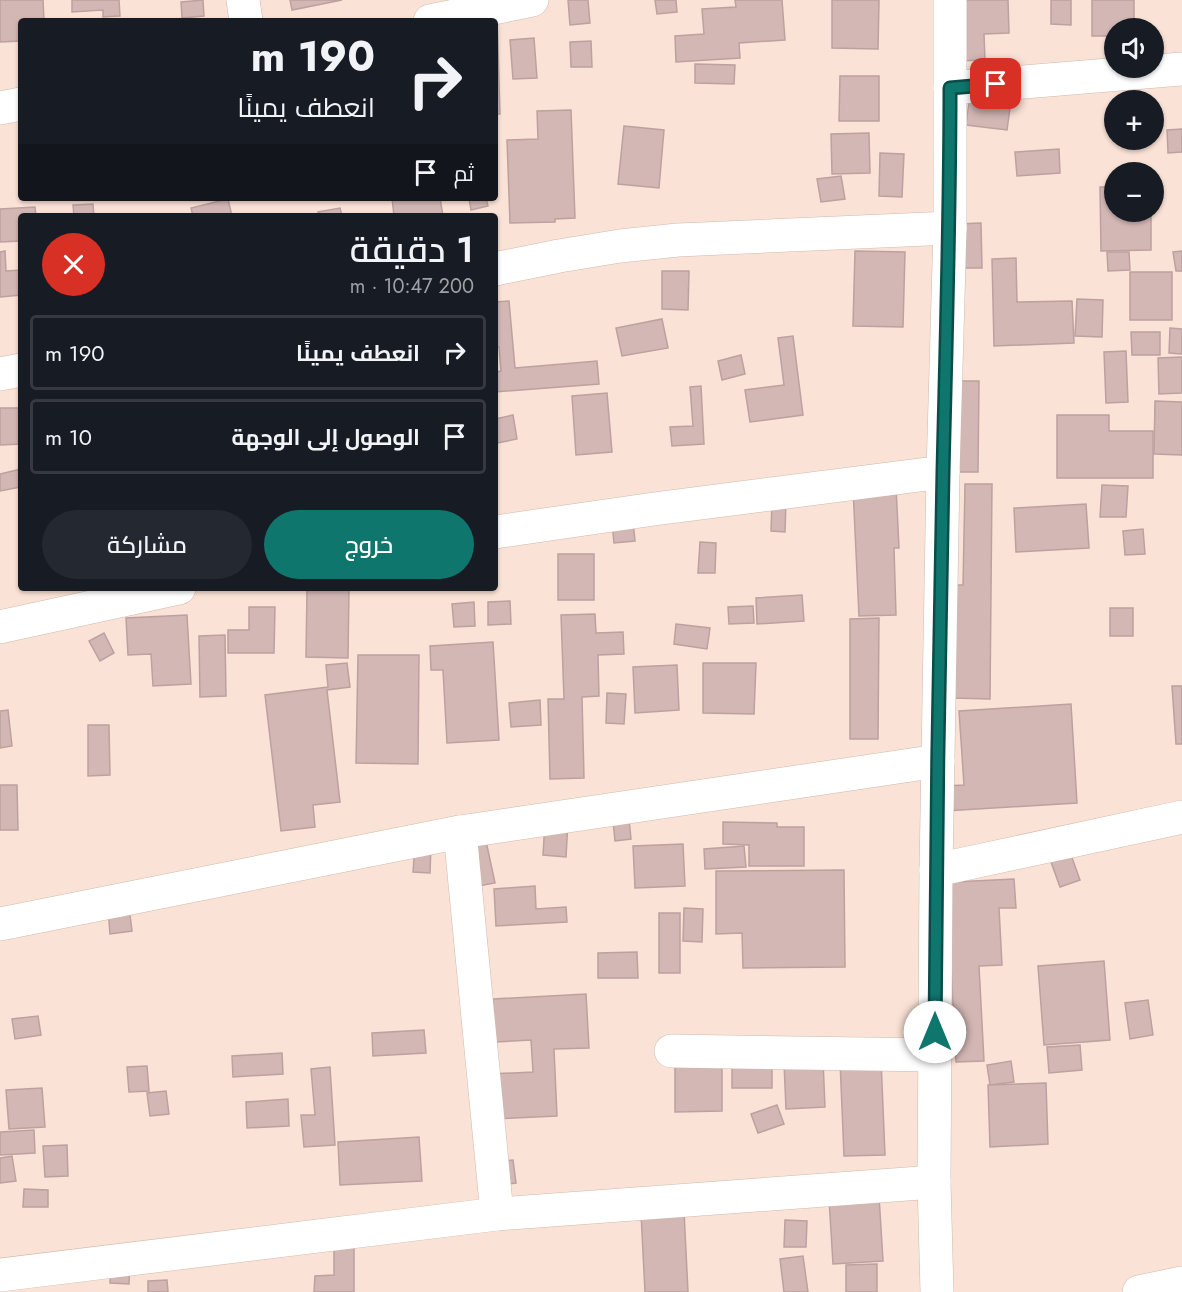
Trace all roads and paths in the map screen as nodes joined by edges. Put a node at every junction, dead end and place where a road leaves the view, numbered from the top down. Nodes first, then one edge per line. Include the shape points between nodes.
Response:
1 (243, 0) edge
2 (532, 0) edge
3 (950, 0) edge
4 (246, 18) edge
5 (445, 18) edge
6 (1182, 69) edge
7 (950, 88) junction
8 (18, 105) edge
9 (0, 108) edge
10 (950, 228) junction
11 (498, 268) edge
12 (18, 371) edge
13 (0, 374) edge
14 (943, 472) junction
15 (498, 532) edge
16 (165, 591) edge
17 (0, 627) edge
18 (938, 761) junction
19 (1182, 817) edge
20 (460, 832) junction
21 (936, 870) junction
22 (0, 924) edge
23 (671, 1051) dead end
24 (935, 1055) junction
25 (934, 1182) junction
26 (497, 1214) junction
27 (0, 1275) edge
28 (1182, 1283) edge
29 (937, 1292) edge
30 (1139, 1292) edge

1 - 4 street
2 - 5 street
3 - 7 street
6 - 7 street
7 - 10 street
8 - 9 street
10 - 11 street via 678,240
10 - 14 street
12 - 13 street
14 - 15 street
14 - 18 street
16 - 17 street
18 - 20 street
18 - 21 street
19 - 21 street
20 - 22 street
20 - 26 street
21 - 24 street
23 - 24 street
24 - 25 street
25 - 26 street
25 - 29 street
26 - 27 street
28 - 30 street

